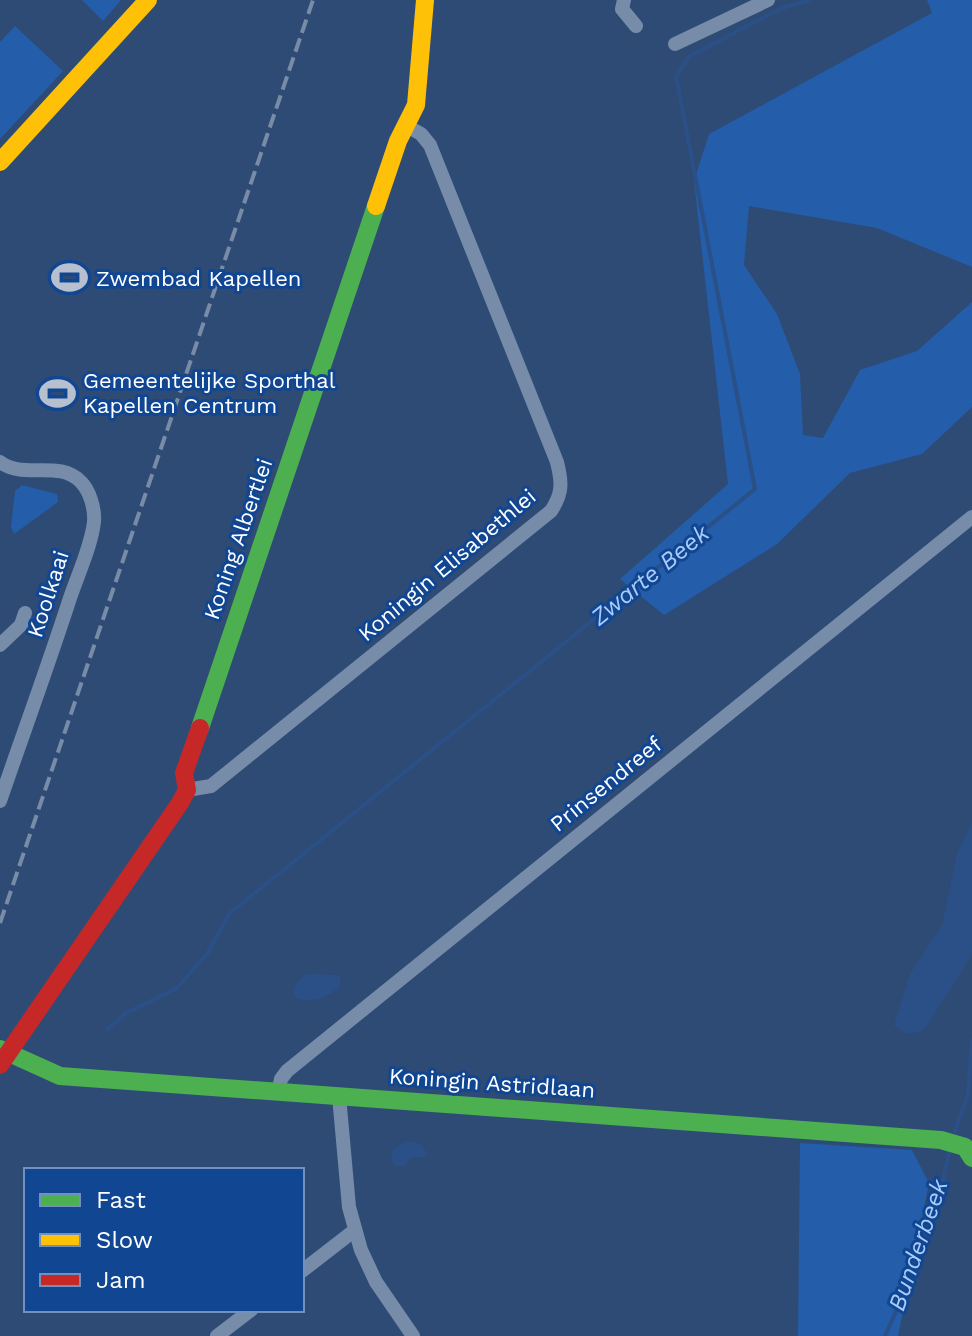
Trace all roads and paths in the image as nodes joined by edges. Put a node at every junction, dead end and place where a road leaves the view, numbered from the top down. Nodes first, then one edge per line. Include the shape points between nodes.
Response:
1 (148, 0) edge
2 (425, 0) edge
3 (624, 0) edge
4 (768, 0) edge
5 (636, 26) dead end
6 (675, 44) dead end
7 (407, 126) junction
8 (0, 162) edge
9 (0, 462) edge
10 (972, 517) edge
11 (25, 613) dead end
12 (0, 645) edge
13 (187, 790) junction
14 (0, 801) edge
15 (2, 1056) edge
16 (278, 1092) junction
17 (339, 1096) junction
18 (970, 1148) edge
19 (355, 1230) junction
20 (304, 1269) edge
21 (248, 1312) edge
22 (217, 1336) edge
23 (413, 1336) edge

1 - 8 street
2 - 7 street, Koning Albertlei via 416,105
3 - 5 street via 622,9
4 - 6 street
7 - 13 street, Koning Albertlei via 367,229 184,773
7 - 13 street, Koningin Elisabethlei via 430,145 557,462 560,497 551,511 211,786
9 - 14 street, Koolkaai via 71,474 88,493 94,516
10 - 16 street, Prinsendreef via 287,1071
11 - 12 street via 21,625
13 - 15 street, Koning Albertlei
15 - 16 street, Koningin Astridlaan via 60,1076
16 - 17 street, Koningin Astridlaan
17 - 18 street, Koningin Astridlaan via 941,1140
17 - 19 street
19 - 20 street
19 - 23 street via 376,1282
21 - 22 street

